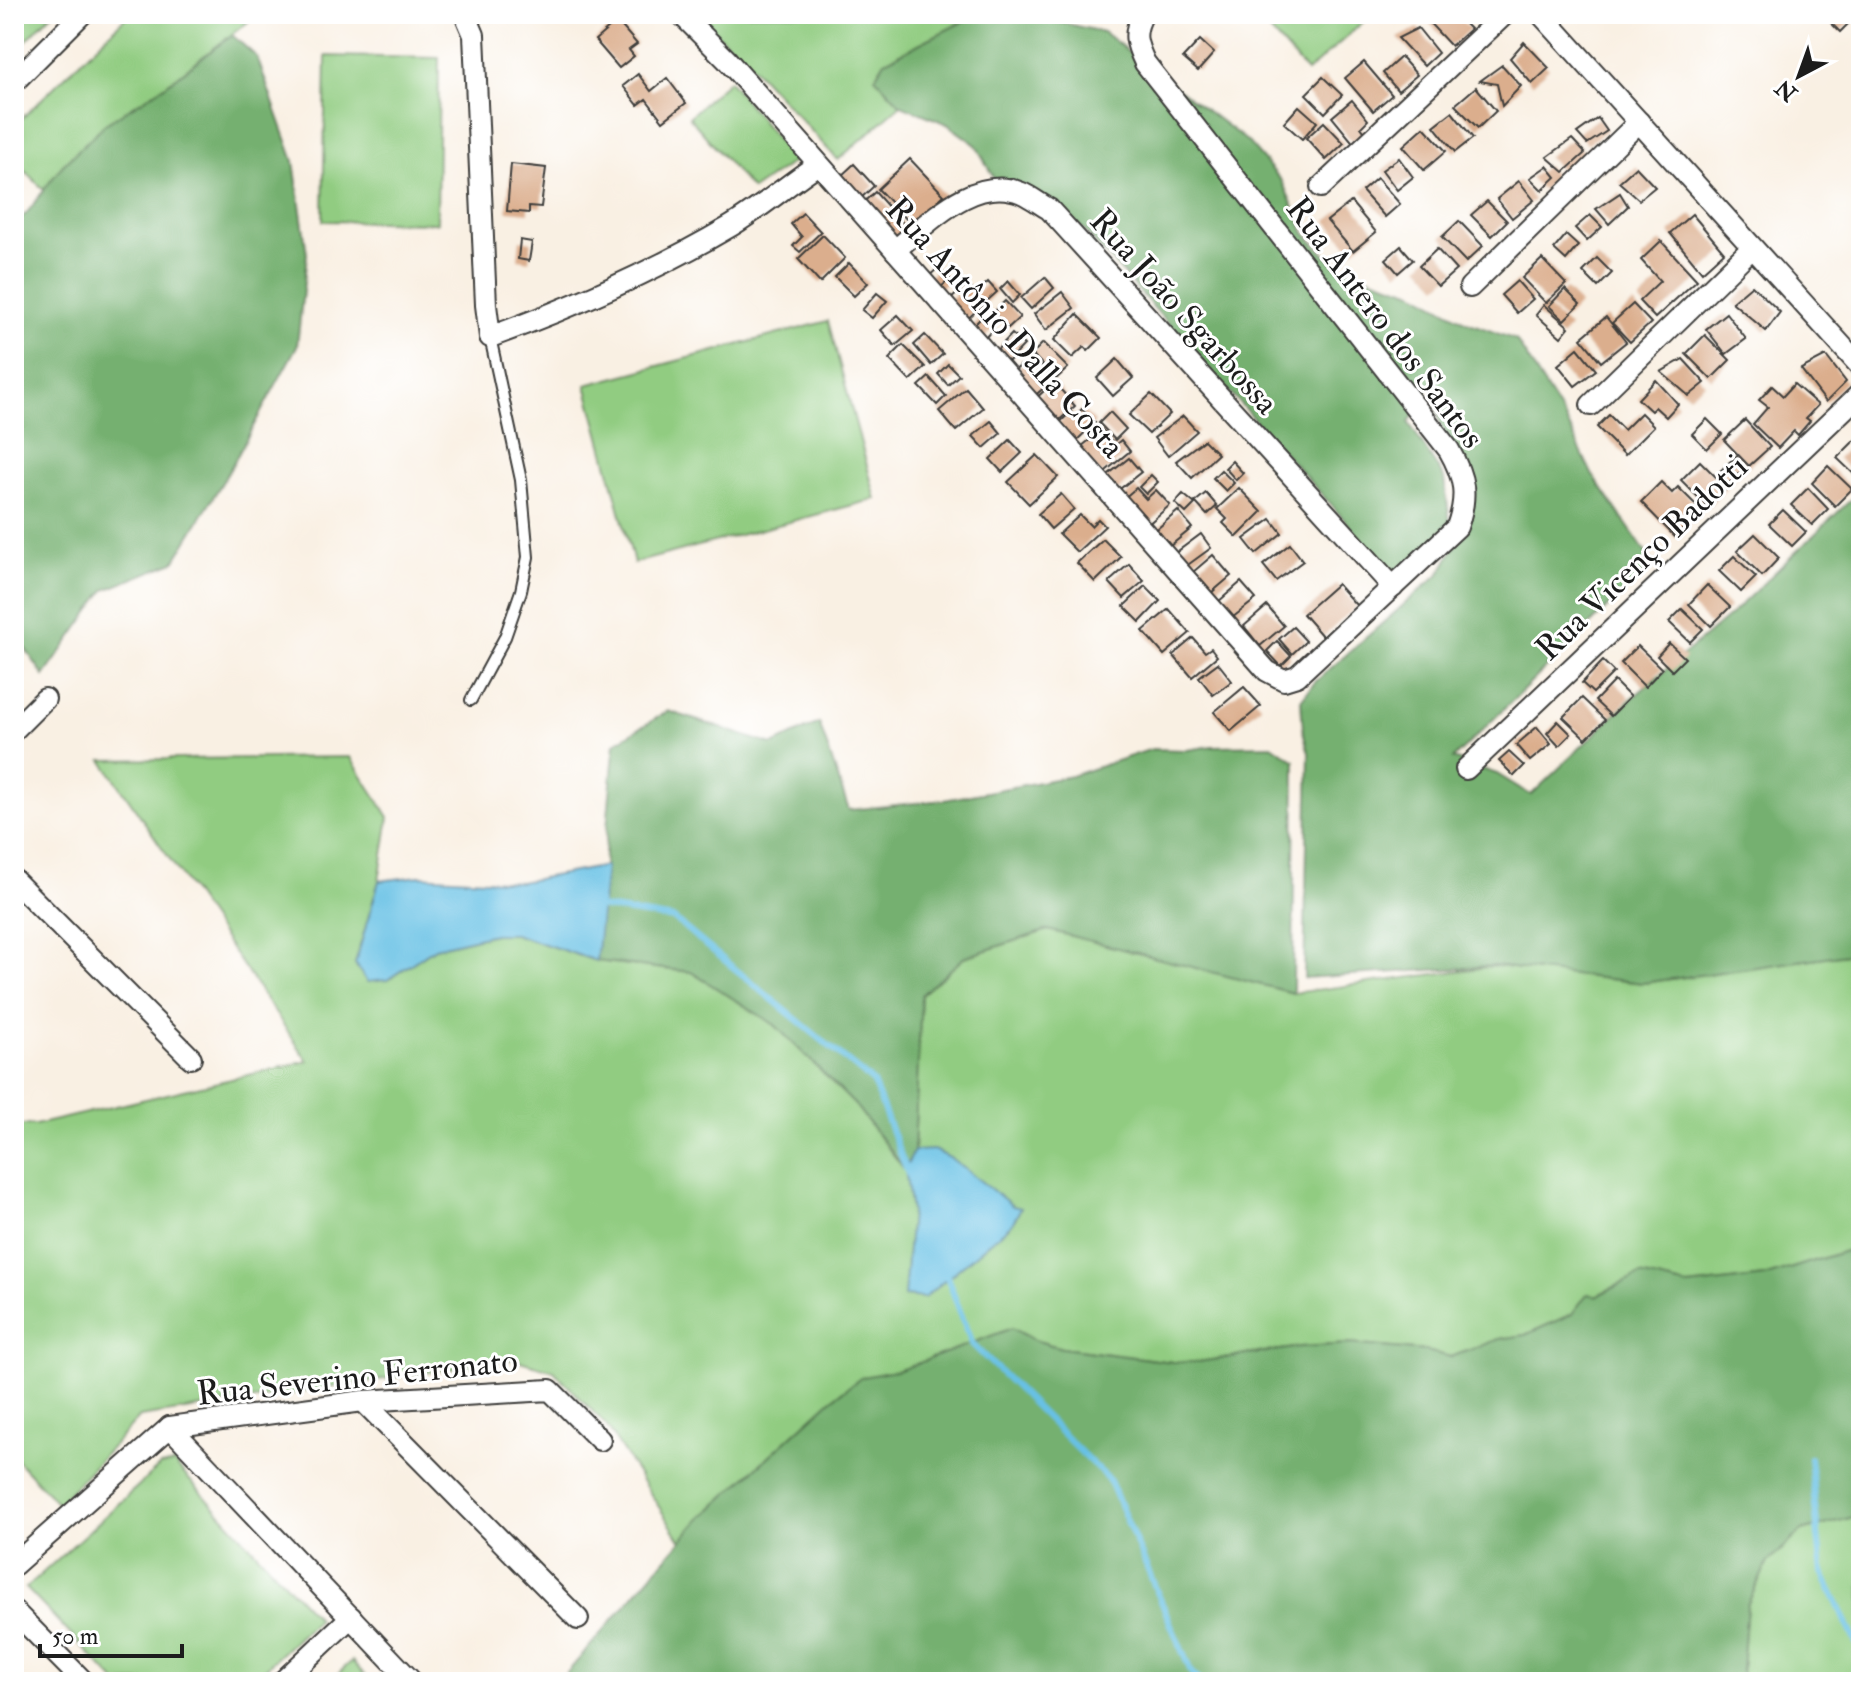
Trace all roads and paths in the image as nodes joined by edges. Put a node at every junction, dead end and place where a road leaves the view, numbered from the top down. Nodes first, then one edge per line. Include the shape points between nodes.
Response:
1 (82, 14) edge
2 (465, 14) edge
3 (681, 14) edge
4 (1143, 14) edge
5 (1505, 14) edge
6 (1541, 14) edge
7 (14, 82) edge
8 (1639, 122) junction
9 (817, 165) junction
10 (1321, 187) dead end
11 (1752, 248) junction
12 (895, 250) junction
13 (1470, 287) dead end
14 (490, 337) junction
15 (1861, 367) edge
16 (1861, 393) edge
17 (1591, 405) dead end
18 (1393, 587) junction
19 (1284, 680) joint
20 (45, 699) dead end
21 (471, 700) dead end
22 (14, 730) edge
23 (1466, 769) dead end
24 (14, 880) edge
25 (191, 1058) dead end
26 (363, 1401) junction
27 (170, 1427) junction
28 (600, 1440) dead end
29 (14, 1565) edge
30 (14, 1611) edge
31 (351, 1617) junction
32 (578, 1619) dead end
33 (84, 1682) edge
34 (282, 1682) edge
35 (412, 1682) edge

1 - 7 street
2 - 14 street via 474,35
3 - 9 street, Rua Antônio Dalla Costa
4 - 18 street, Rua Antero dos Santos via 1134,30 1145,63 1460,469 1464,508 1457,527
5 - 10 street
6 - 8 street
8 - 11 street
8 - 13 street
9 - 12 street, Rua Antônio Dalla Costa
9 - 14 street via 734,225 666,261
11 - 15 street
11 - 17 street
12 - 18 street, Rua João Sgarbossa via 970,194 1019,192 1049,209
12 - 19 street, Rua Antônio Dalla Costa via 1267,671
14 - 21 lane via 521,480 528,557 505,637
16 - 23 street, Rua Vicenço Badotti
18 - 19 street, Rua Antero dos Santos via 1297,676
20 - 22 street
24 - 25 street
26 - 27 street, Rua Severino Ferronato
26 - 28 street, Rua Severino Ferronato via 550,1390
26 - 32 street
27 - 29 street
27 - 31 street
30 - 33 street
31 - 34 street
31 - 35 street

